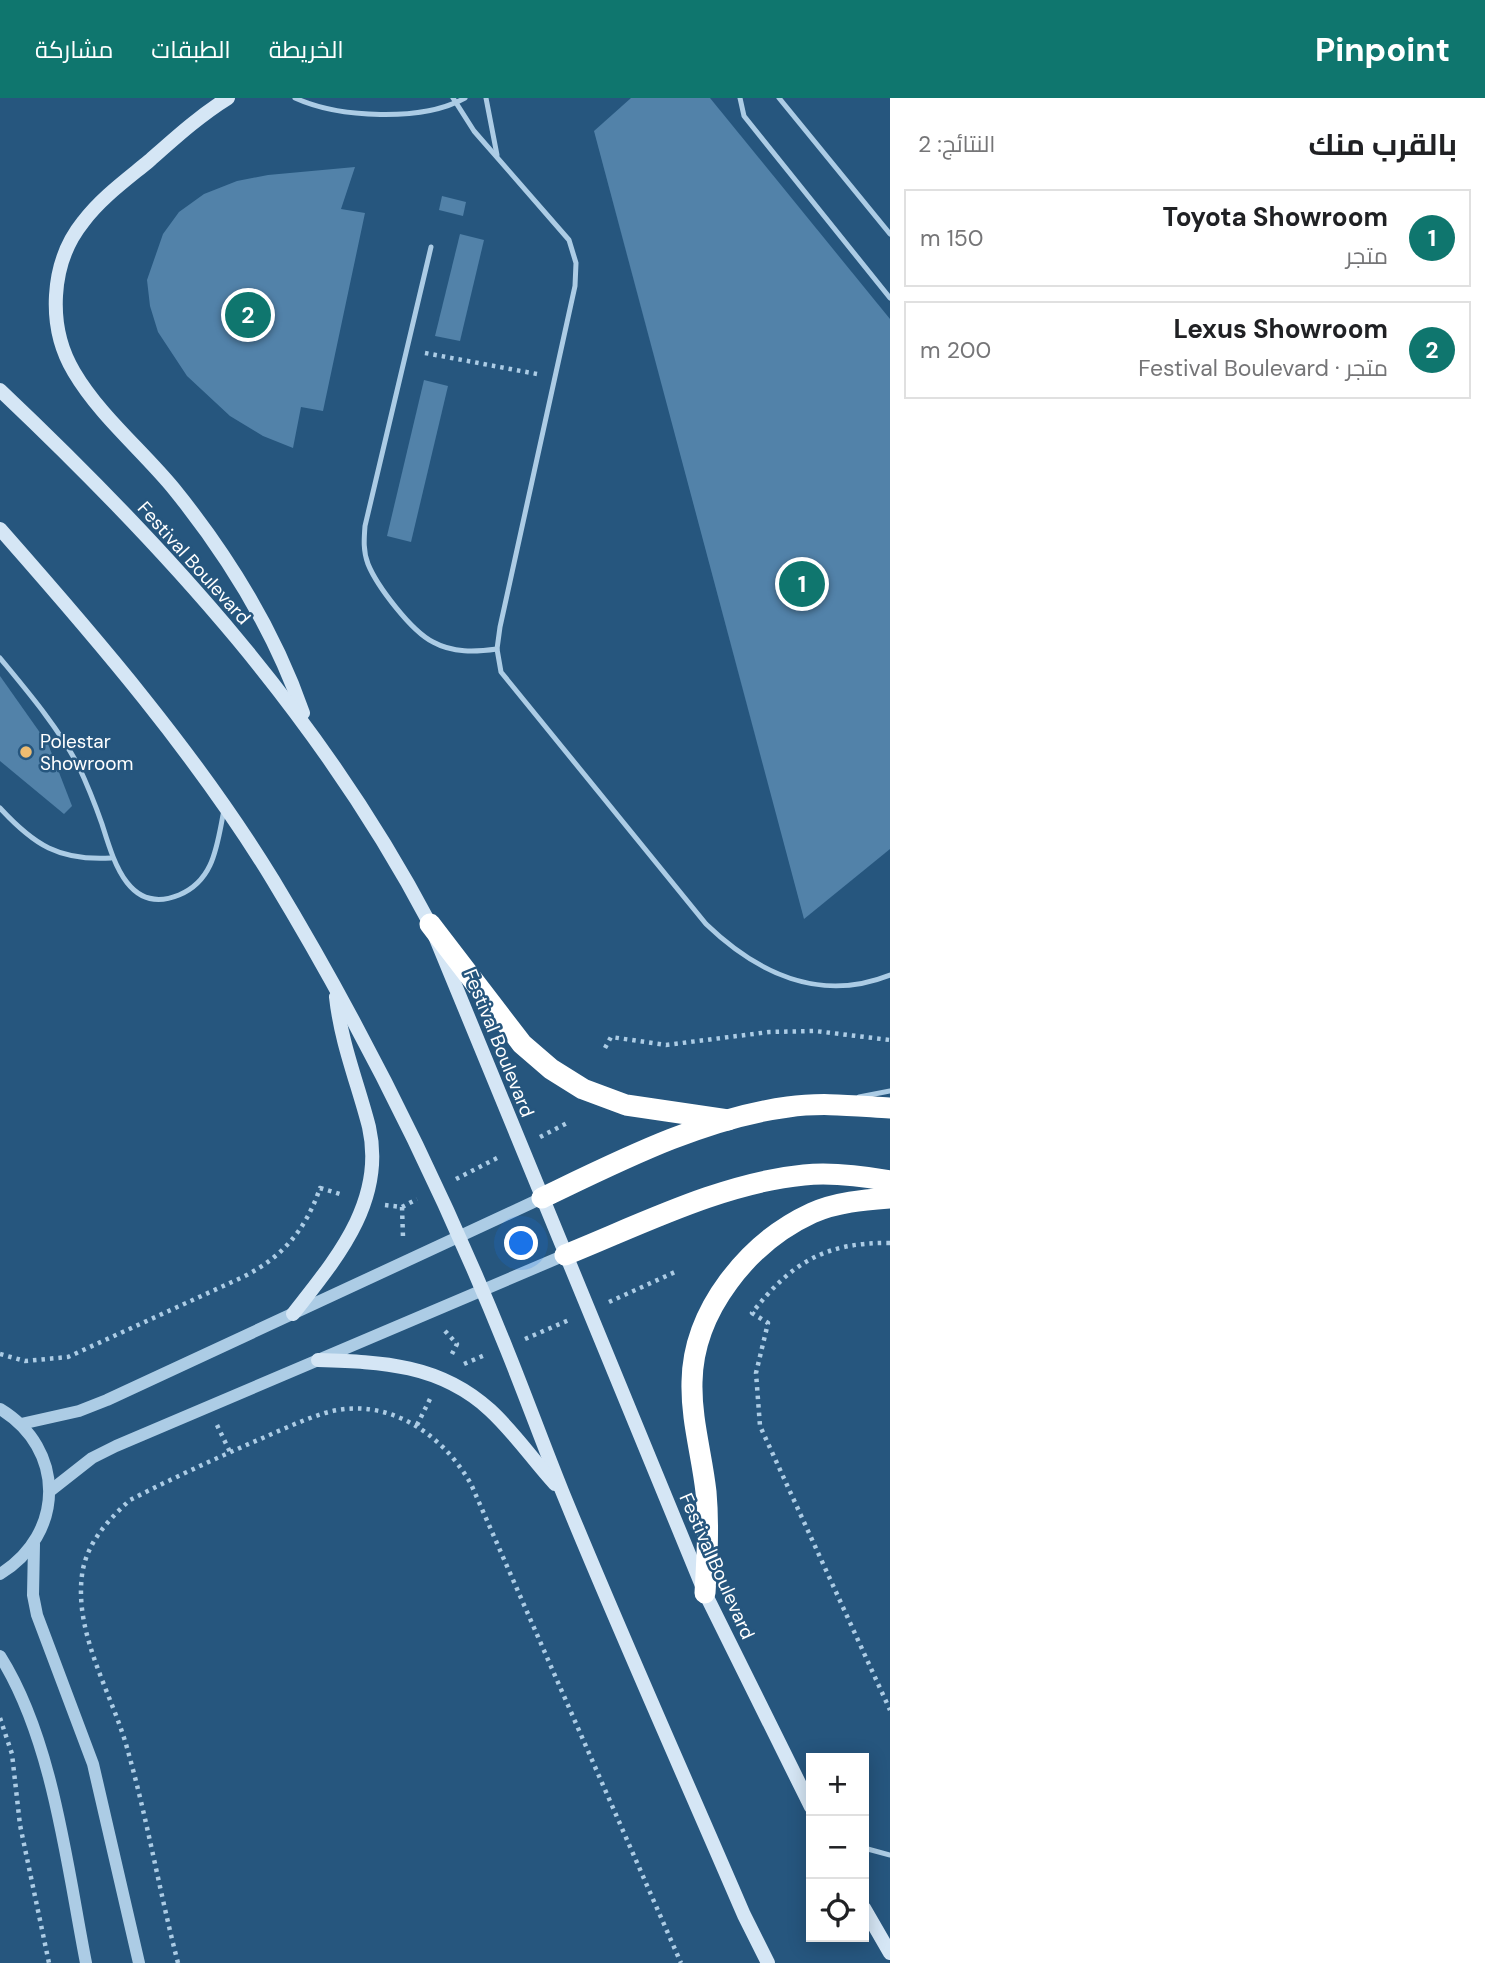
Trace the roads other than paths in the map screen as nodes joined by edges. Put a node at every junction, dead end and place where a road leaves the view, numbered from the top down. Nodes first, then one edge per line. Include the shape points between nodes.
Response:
1 (228, 98) edge
2 (295, 98) edge
3 (465, 98) edge
4 (486, 98) edge
5 (740, 98) edge
6 (779, 98) edge
7 (455, 101) edge
8 (497, 155) junction
9 (890, 234) edge
10 (431, 247) dead end
11 (890, 298) edge
12 (0, 390) edge
13 (0, 528) edge
14 (497, 649) junction
15 (0, 658) edge
16 (307, 724) junction
17 (224, 807) junction
18 (0, 808) edge
19 (111, 858) junction
20 (430, 925) junction
21 (890, 975) edge
22 (335, 989) junction
23 (890, 1091) edge
24 (835, 1104) junction
25 (890, 1108) edge
26 (728, 1120) junction
27 (890, 1181) edge
28 (542, 1198) junction
29 (890, 1198) edge
30 (458, 1238) junction
31 (565, 1255) junction
32 (481, 1291) junction
33 (293, 1314) junction
34 (318, 1360) junction
35 (0, 1409) edge
36 (20, 1424) junction
37 (50, 1492) junction
38 (562, 1493) junction
39 (34, 1544) junction
40 (0, 1574) edge
41 (705, 1593) junction
42 (0, 1656) edge
43 (806, 1797) edge
44 (869, 1850) edge
45 (890, 1855) edge
46 (869, 1917) edge
47 (890, 1953) edge
48 (86, 1963) edge
49 (139, 1963) edge
50 (768, 1963) edge

1 - 16 main road via 196,120 81,223 57,281 55,312 73,372 173,489 247,591 271,634
2 - 7 lane via 362,114 417,112
3 - 7 lane
4 - 8 lane
5 - 11 lane via 744,116
6 - 9 lane
7 - 8 lane
8 - 14 lane via 569,240 576,262 575,286
10 - 14 lane via 363,545 375,578 415,630 433,642 475,652
12 - 16 main road, Festival Boulevard via 74,460 199,593
13 - 17 main road via 88,631
14 - 21 lane via 501,672 514,692 706,925 736,952 771,972 809,984 849,985
15 - 19 lane via 61,736 92,795
16 - 20 main road, Festival Boulevard via 373,824
17 - 19 lane via 214,858 191,890 154,898 135,891
17 - 22 main road
18 - 19 lane via 39,844 62,855
20 - 26 highway via 522,1044 551,1069 583,1089 626,1105
20 - 28 main road, Festival Boulevard
22 - 30 main road via 390,1092
22 - 33 main road via 347,1056 369,1131 371,1167 365,1203 351,1236
23 - 24 lane
24 - 25 highway
24 - 26 highway via 788,1107
26 - 28 highway
27 - 31 highway via 806,1175 763,1181
28 - 30 street
28 - 31 main road, Festival Boulevard
29 - 41 highway via 853,1201 814,1213 778,1232 747,1259 720,1293 701,1333 692,1379 693,1425 705,1490
30 - 32 main road
30 - 33 street
31 - 32 street
31 - 41 main road, Festival Boulevard
32 - 34 street
32 - 38 main road
33 - 36 street via 107,1400
34 - 37 street via 116,1446
34 - 38 main road via 383,1362 422,1370 458,1387 490,1410
35 - 36 street
36 - 37 street via 42,1455
37 - 39 street
38 - 50 main road
39 - 40 street
39 - 49 street via 37,1615 93,1764
41 - 43 main road, Festival Boulevard
42 - 48 street via 33,1730 48,1778
44 - 45 lane
46 - 47 main road

